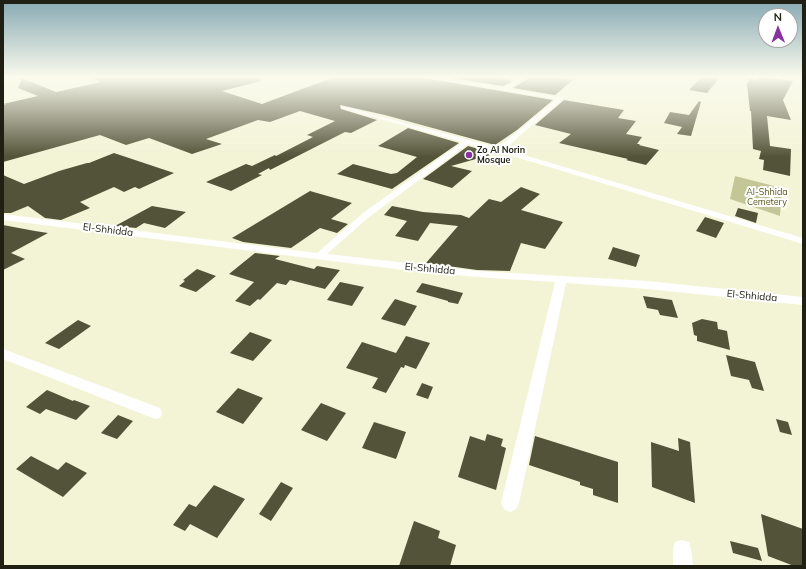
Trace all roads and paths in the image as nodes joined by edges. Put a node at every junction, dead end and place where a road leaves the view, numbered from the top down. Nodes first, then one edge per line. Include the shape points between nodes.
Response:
1 (554, 104) edge
2 (344, 107) dead end
3 (467, 141) junction
4 (504, 151) junction
5 (3, 217) edge
6 (803, 241) edge
7 (318, 257) junction
8 (561, 280) junction
9 (803, 301) edge
10 (3, 354) edge
11 (155, 413) dead end
12 (510, 503) dead end

1 - 4 street via 509,141 504,146
2 - 3 street
3 - 4 street
3 - 7 street via 366,215
4 - 6 street
5 - 7 street, El-Shhidda
7 - 8 street, El-Shhidda
8 - 9 street, El-Shhidda via 648,285
8 - 12 street
10 - 11 street

